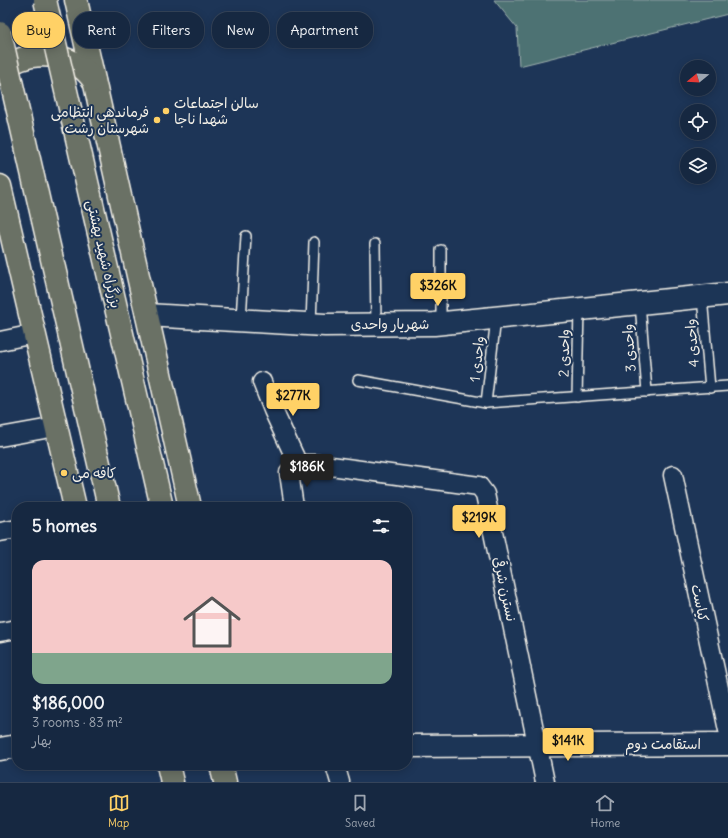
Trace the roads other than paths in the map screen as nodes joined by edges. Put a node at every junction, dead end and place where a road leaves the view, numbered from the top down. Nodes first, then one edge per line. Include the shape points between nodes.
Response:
1 (46, 0) edge
2 (76, 0) edge
3 (0, 33) edge
4 (0, 72) edge
5 (94, 81) junction
6 (0, 186) edge
7 (246, 236) dead end
8 (6, 239) edge
9 (314, 242) dead end
10 (375, 244) dead end
11 (441, 250) dead end
12 (728, 294) edge
13 (702, 297) junction
14 (640, 303) junction
15 (578, 309) junction
16 (147, 315) junction
17 (496, 318) junction
18 (241, 320) junction
19 (442, 323) junction
20 (311, 324) junction
21 (376, 324) junction
22 (34, 334) junction
23 (0, 341) edge
24 (358, 380) dead end
25 (262, 382) dead end
26 (728, 386) edge
27 (710, 388) junction
28 (647, 392) junction
29 (577, 397) junction
30 (486, 403) junction
31 (56, 427) junction
32 (0, 437) edge
33 (293, 468) junction
34 (673, 475) dead end
35 (74, 502) edge
36 (108, 502) edge
37 (161, 502) edge
38 (189, 502) edge
39 (294, 502) edge
40 (12, 530) edge
41 (0, 532) edge
42 (12, 630) edge
43 (0, 632) edge
44 (728, 730) edge
45 (728, 744) edge
46 (537, 745) junction
47 (412, 746) edge
48 (12, 747) edge
49 (0, 749) edge
50 (222, 770) edge
51 (336, 770) edge
52 (225, 782) edge
53 (340, 782) edge
54 (545, 782) edge

1 - 37 highway, بزرگراه شهید بهشتی, bridge
2 - 5 highway
3 - 36 highway, bridge
4 - 5 highway via 26,57 52,56 77,65
5 - 16 highway
6 - 8 highway
7 - 18 lane
8 - 22 highway
9 - 20 lane
10 - 21 lane
11 - 19 lane
12 - 13 street, شهریار واحدی
13 - 14 street, شهریار واحدی
13 - 27 lane, واحدی 4
14 - 15 street, شهریار واحدی
14 - 28 lane, واحدی 3
15 - 17 street, شهریار واحدی
15 - 29 lane, واحدی 2
16 - 18 street, شهریار واحدی
16 - 38 highway
17 - 19 street, شهریار واحدی
17 - 30 lane, واحدی 1
18 - 20 street, شهریار واحدی
19 - 21 street, شهریار واحدی
20 - 21 street, شهریار واحدی
22 - 23 street
22 - 31 highway
24 - 30 lane
25 - 33 street
26 - 27 lane
27 - 28 lane
28 - 29 lane
29 - 30 lane
31 - 32 street
31 - 35 highway
33 - 39 street
33 - 46 street, نسترن شرقی via 316,464 479,486 485,494
34 - 44 street, کیاست
40 - 41 street
42 - 43 street
45 - 46 street, استقامت دوم
46 - 47 street, استقامت دوم
46 - 54 street, نسترن شرقی
48 - 49 street
50 - 52 highway
51 - 53 street

